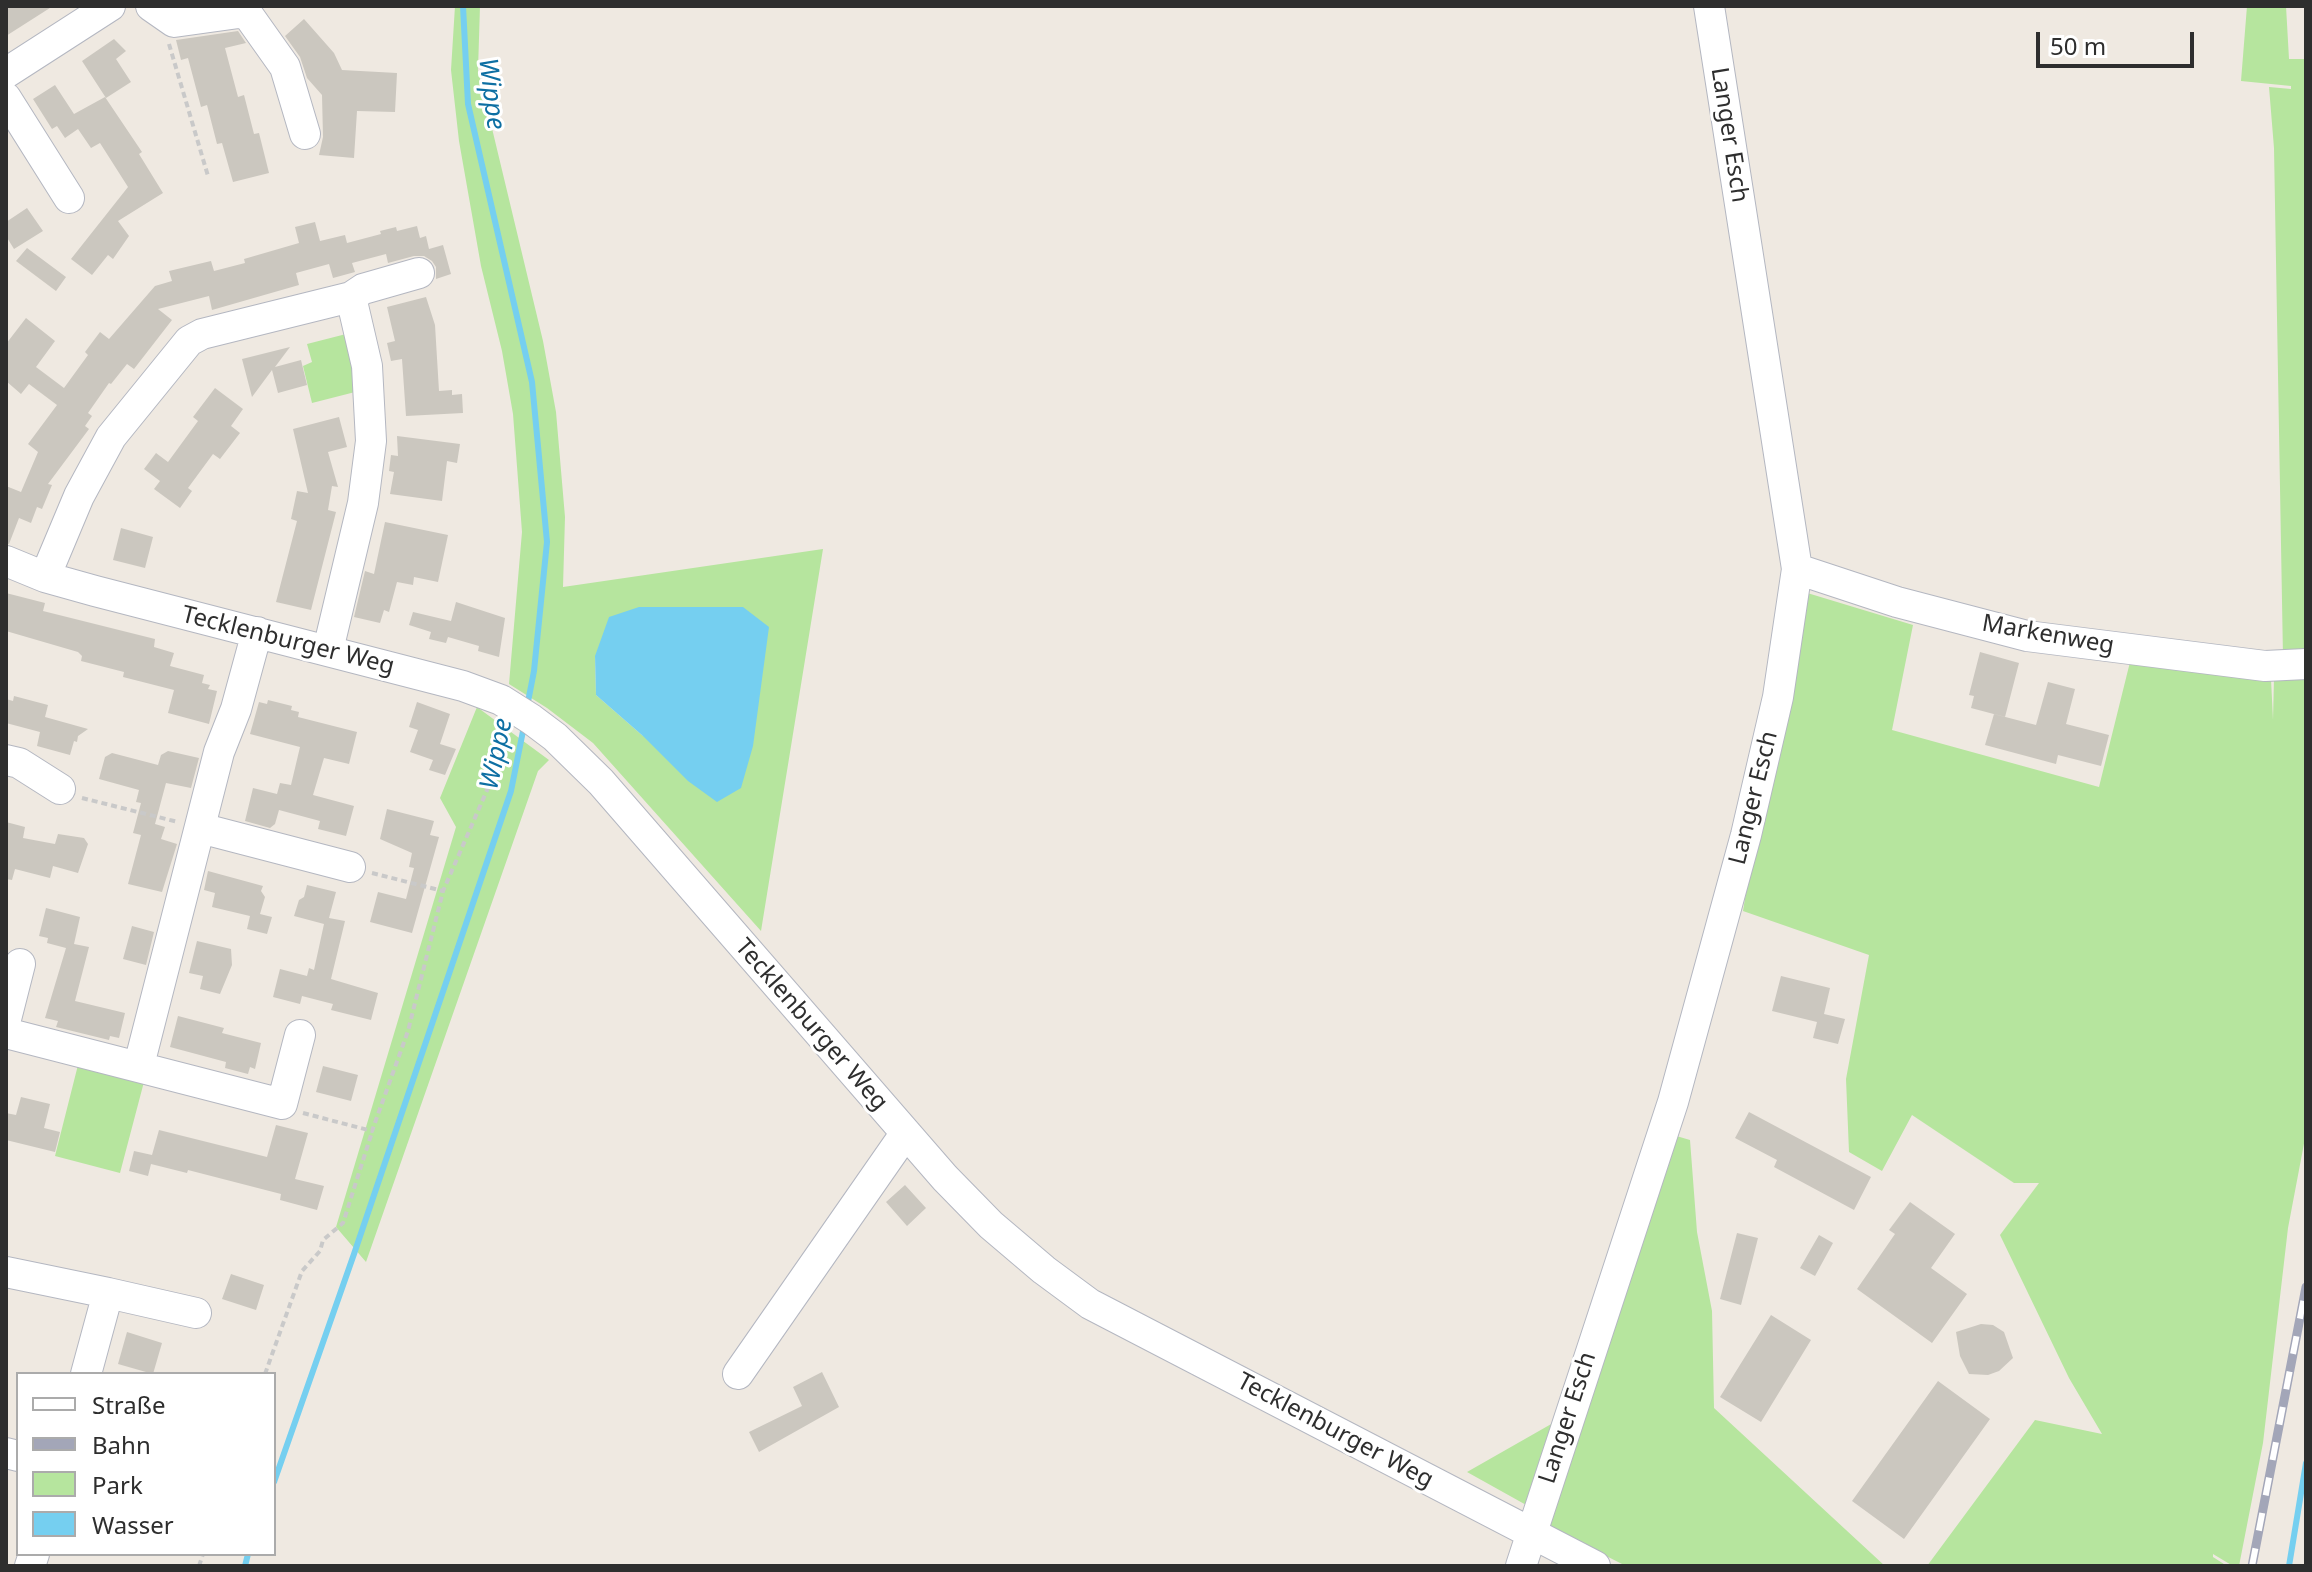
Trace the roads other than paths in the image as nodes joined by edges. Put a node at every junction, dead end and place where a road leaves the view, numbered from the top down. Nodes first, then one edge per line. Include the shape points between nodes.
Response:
1 (110, 6) edge
2 (1709, 6) edge
3 (162, 14) edge
4 (6, 73) edge
5 (6, 98) edge
6 (305, 134) dead end
7 (69, 198) dead end
8 (419, 273) dead end
9 (351, 297) junction
10 (6, 561) edge
11 (1797, 569) junction
12 (45, 577) junction
13 (257, 632) junction
14 (328, 650) junction
15 (2306, 664) edge
16 (6, 760) edge
17 (60, 789) road end
18 (200, 828) junction
19 (350, 867) road end
20 (20, 964) dead end
21 (6, 1019) edge
22 (6, 1033) edge
23 (300, 1035) dead end
24 (139, 1065) junction
25 (905, 1134) junction
26 (6, 1272) edge
27 (108, 1293) junction
28 (196, 1313) dead end
29 (87, 1372) edge
30 (738, 1374) dead end
31 (1531, 1533) junction
32 (1521, 1566) edge
33 (1595, 1566) edge

1 - 4 street
2 - 11 street, Langer Esch
3 - 6 street via 246,12 285,67
5 - 7 street
8 - 9 street
9 - 12 street via 189,341 111,437
9 - 14 street via 367,366 371,441 363,503
10 - 12 street, Tecklenburger Weg
11 - 15 street, Markenweg via 2027,636 2265,666
11 - 31 street, Langer Esch via 1778,697 1681,1073
12 - 13 street, Tecklenburger Weg
13 - 14 street, Tecklenburger Weg
13 - 18 street
14 - 25 street, Tecklenburger Weg via 463,686 555,737 601,782
16 - 17 street
18 - 19 street
18 - 24 street
20 - 21 street
22 - 24 street
23 - 24 street via 282,1104
25 - 30 street
25 - 31 street, Tecklenburger Weg via 991,1225 1090,1304
26 - 27 street
27 - 28 street
27 - 29 street
31 - 32 street, Langer Esch
31 - 33 street, Tecklenburger Weg

